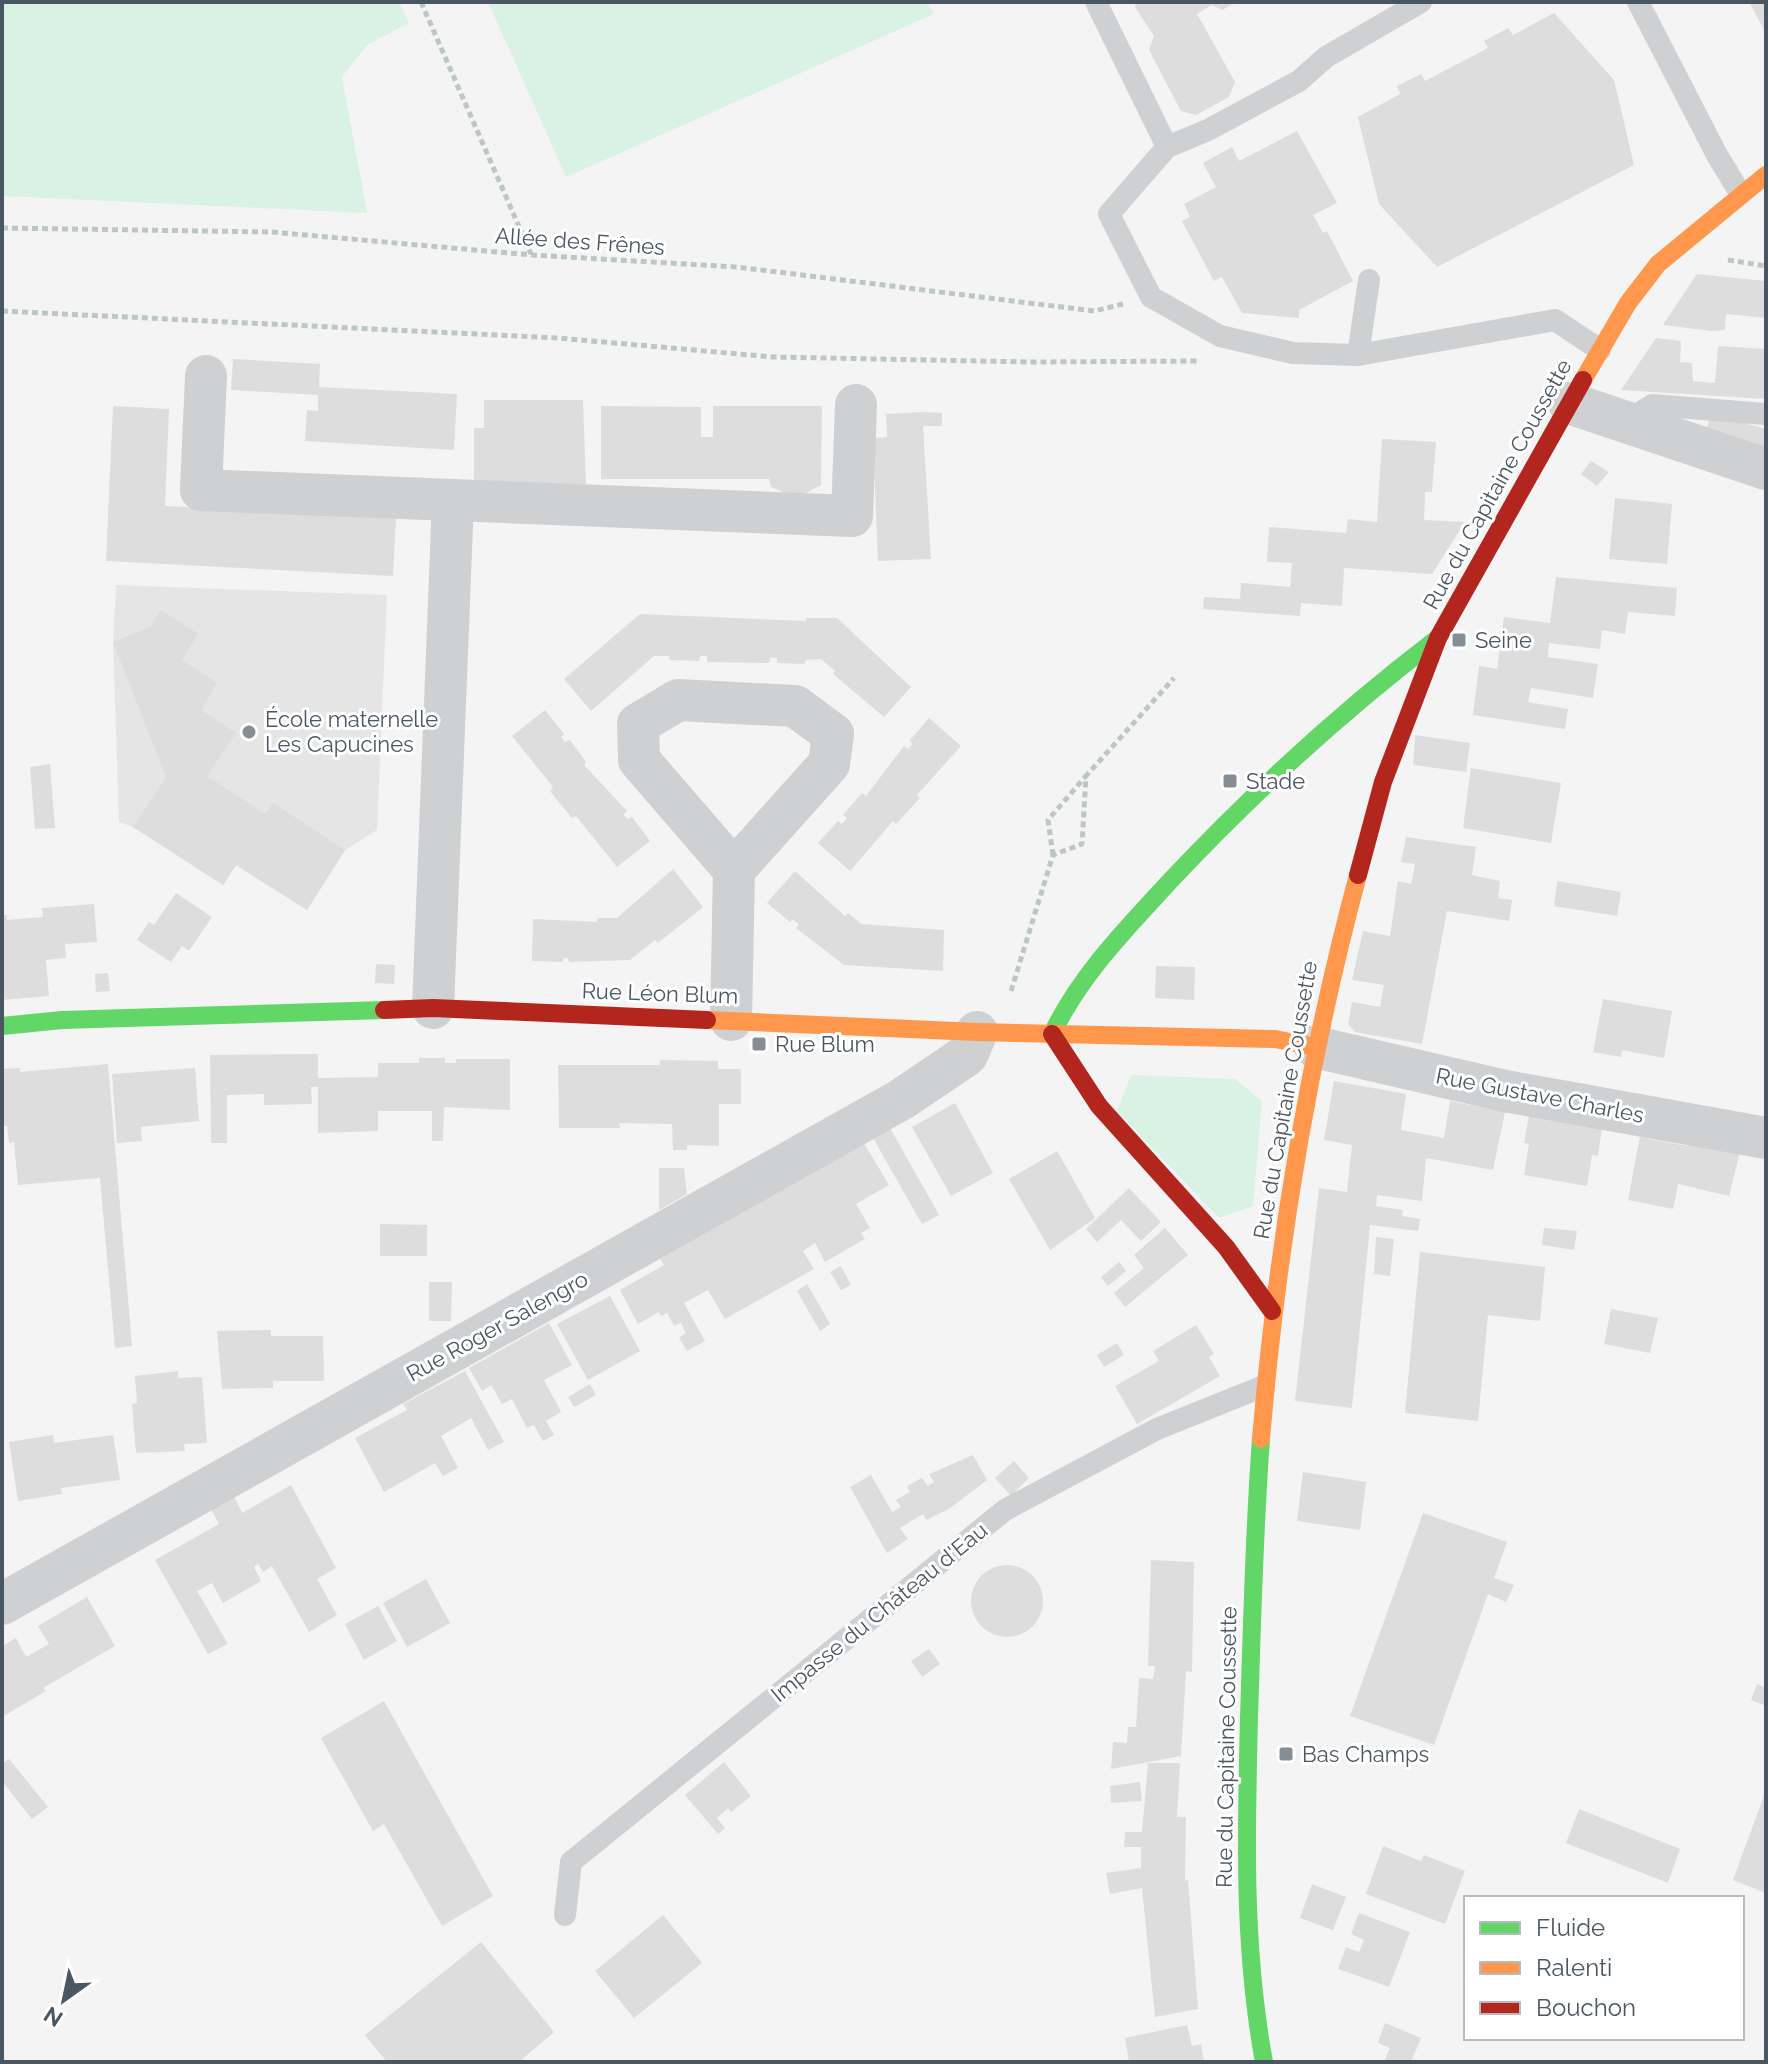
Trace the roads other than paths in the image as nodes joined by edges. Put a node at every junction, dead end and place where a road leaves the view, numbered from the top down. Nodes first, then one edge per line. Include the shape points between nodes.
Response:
1 (1096, 2) edge
2 (1421, 2) edge
3 (1638, 2) edge
4 (1167, 147) junction
5 (1766, 175) edge
6 (1740, 193) junction
7 (1369, 280) dead end
8 (1600, 350) junction
9 (1358, 355) junction
10 (206, 376) dead end
11 (1569, 403) junction
12 (856, 405) dead end
13 (1766, 414) edge
14 (1629, 420) junction
15 (1766, 469) edge
16 (453, 500) junction
17 (1438, 638) junction
18 (734, 870) junction
19 (433, 1008) junction
20 (731, 1020) junction
21 (2, 1026) edge
22 (977, 1032) junction
23 (1052, 1034) junction
24 (1315, 1047) junction
25 (1766, 1138) edge
26 (1286, 1222) junction
27 (1226, 1247) junction
28 (1272, 1311) junction
29 (1264, 1386) junction
30 (2, 1604) edge
31 (565, 1915) dead end
32 (1264, 2062) edge

1 - 4 lane
2 - 4 lane via 1326,57 1299,81
3 - 6 lane
4 - 9 lane via 1109,214 1151,297 1220,336 1293,353
5 - 6 street, Rue du Capitaine Coussette
6 - 8 street, Rue du Capitaine Coussette via 1658,264
7 - 9 lane
8 - 9 lane via 1555,320
8 - 11 street, Rue du Capitaine Coussette
10 - 16 street via 201,490
11 - 14 street
11 - 17 street, Rue du Capitaine Coussette
12 - 16 street via 852,516
13 - 14 lane via 1652,405
14 - 15 street
16 - 19 street
17 - 23 street via 1303,746 1245,801 1086,971
17 - 24 street, Rue du Capitaine Coussette via 1383,782
18 - 18 street via 829,764 833,734 795,706 678,700 638,724 639,760
18 - 20 street
19 - 20 street, Rue Léon Blum
19 - 21 street, Rue Léon Blum
20 - 22 street, Rue Léon Blum
22 - 23 street, Rue Léon Blum
22 - 30 street, Rue Roger Salengro via 967,1055 902,1099
23 - 24 street, Rue Léon Blum via 1275,1039
23 - 27 street via 1126,1140
24 - 25 street, Rue Gustave Charles via 1505,1091
24 - 26 street, Rue du Capitaine Coussette
26 - 27 street via 1257,1243
26 - 28 street, Rue du Capitaine Coussette
27 - 28 street
28 - 29 street, Rue du Capitaine Coussette
29 - 31 lane, Impasse du Château d'Eau via 1157,1429 1005,1510 571,1862
29 - 32 street, Rue du Capitaine Coussette via 1253,1561 1245,1866 1253,2003

